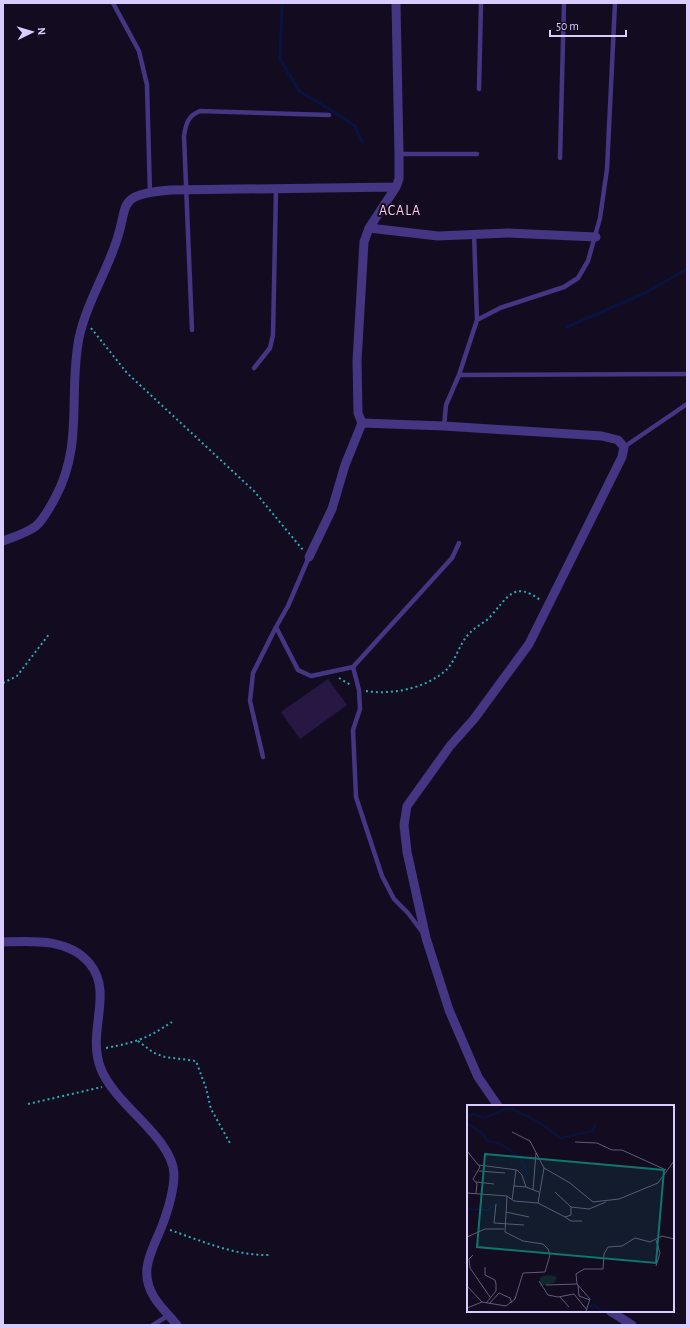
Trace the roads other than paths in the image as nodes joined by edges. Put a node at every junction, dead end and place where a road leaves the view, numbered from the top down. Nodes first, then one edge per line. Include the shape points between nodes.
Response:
1 (113, 3) edge
2 (396, 3) edge
3 (481, 3) edge
4 (564, 3) edge
5 (616, 3) edge
6 (479, 89) dead end
7 (329, 115) dead end
8 (399, 154) junction
9 (477, 154) dead end
10 (560, 158) dead end
11 (396, 187) junction
12 (276, 189) junction
13 (188, 190) junction
14 (150, 193) junction
15 (369, 228) junction
16 (474, 234) junction
17 (596, 237) junction
18 (477, 320) junction
19 (192, 330) dead end
20 (254, 368) dead end
21 (687, 374) edge
22 (459, 375) junction
23 (687, 404) edge
24 (362, 423) junction
25 (444, 426) junction
26 (624, 447) junction
27 (3, 541) edge
28 (459, 543) dead end
29 (309, 557) joint
30 (276, 627) junction
31 (353, 667) junction
32 (263, 757) dead end
33 (426, 938) junction
34 (3, 942) edge
35 (497, 1105) edge
36 (612, 1312) edge
37 (169, 1315) junction
38 (153, 1325) edge
39 (178, 1325) edge
40 (632, 1325) edge

1 - 14 lane via 139,51 144,69 147,85
2 - 8 street
3 - 6 lane
4 - 10 lane
5 - 17 lane via 607,169
7 - 13 lane via 200,111 191,114 186,123 184,136
8 - 9 lane
8 - 11 street via 399,179
11 - 12 street
11 - 15 street
12 - 13 street
12 - 20 lane via 273,334 270,348
13 - 14 street
13 - 19 lane
14 - 27 street via 129,200 125,206 118,238 84,319 79,339 74,387 75,422 71,458 63,484 36,526
15 - 16 street via 438,236
15 - 24 street via 364,242 358,338 358,413
16 - 17 street
16 - 18 lane
17 - 18 lane via 588,261 578,278 564,287 500,308
18 - 22 lane
21 - 22 lane
22 - 25 lane via 446,405
23 - 26 lane
24 - 25 street
24 - 29 street via 345,465 332,509
25 - 26 street via 602,436 618,440
26 - 33 street via 622,457 529,644 407,806 404,825 406,852
28 - 31 lane via 452,558
29 - 30 lane
30 - 31 lane via 298,670 311,676
30 - 32 lane via 253,673 250,701
31 - 33 lane via 359,690 360,710 353,730 356,797 382,876 394,899
33 - 35 street via 452,1017 478,1077
34 - 37 street via 35,941 61,945 77,952 90,964 100,984 95,1050 100,1068 108,1085 163,1145 171,1159 174,1173 172,1195 149,1254 146,1269 154,1298
36 - 40 street
37 - 38 lane
37 - 39 street

